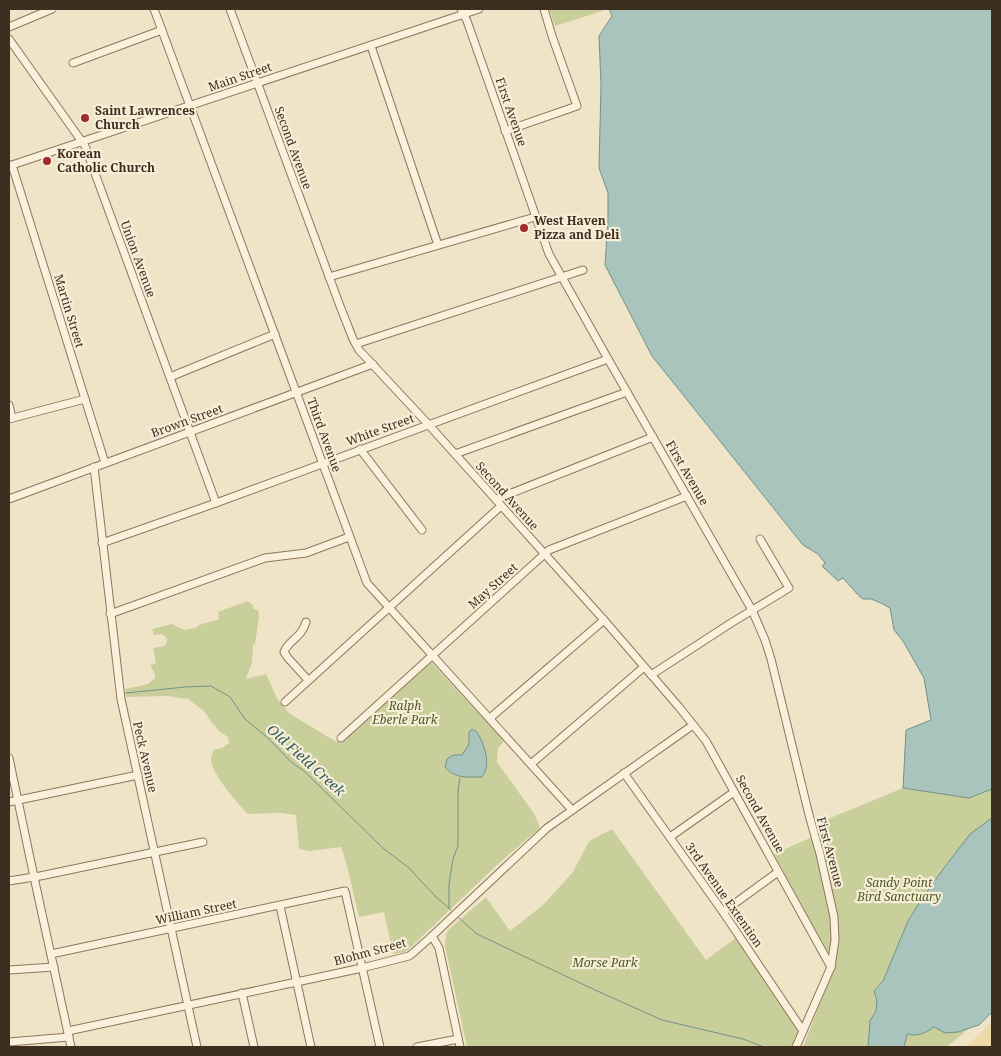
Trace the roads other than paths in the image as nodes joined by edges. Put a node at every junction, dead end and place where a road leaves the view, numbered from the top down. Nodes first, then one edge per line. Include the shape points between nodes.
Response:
1 (52, 9) edge
2 (154, 9) edge
3 (230, 9) edge
4 (479, 9) edge
5 (544, 9) edge
6 (462, 11) edge
7 (9, 27) edge
8 (162, 30) junction
9 (9, 39) edge
10 (371, 46) junction
11 (73, 63) dead end
12 (257, 83) junction
13 (191, 106) junction
14 (506, 130) junction
15 (82, 141) junction
16 (11, 166) edge
17 (536, 216) junction
18 (438, 245) junction
19 (584, 270) dead end
20 (329, 277) junction
21 (561, 277) junction
22 (275, 334) junction
23 (356, 344) junction
24 (608, 359) junction
25 (373, 364) junction
26 (170, 377) junction
27 (297, 392) junction
28 (627, 392) junction
29 (85, 399) junction
30 (9, 405) edge
31 (10, 418) edge
32 (428, 424) junction
33 (190, 432) junction
34 (653, 437) junction
35 (360, 449) junction
36 (455, 454) junction
37 (105, 463) junction
38 (322, 463) junction
39 (94, 467) junction
40 (687, 496) junction
41 (9, 499) edge
42 (216, 503) junction
43 (499, 503) junction
44 (422, 530) dead end
45 (349, 537) junction
46 (760, 539) dead end
47 (102, 543) junction
48 (544, 554) junction
49 (390, 608) junction
50 (752, 610) junction
51 (110, 614) junction
52 (604, 620) junction
53 (306, 622) dead end
54 (432, 656) junction
55 (644, 667) junction
56 (650, 675) junction
57 (308, 680) junction
58 (285, 702) dead end
59 (490, 718) junction
60 (693, 725) junction
61 (341, 738) dead end
62 (9, 758) edge
63 (531, 764) junction
64 (624, 773) junction
65 (138, 775) junction
66 (734, 792) junction
67 (18, 801) junction
68 (9, 802) edge
69 (572, 810) junction
70 (670, 837) junction
71 (202, 842) dead end
72 (155, 853) junction
73 (778, 872) junction
74 (34, 877) junction
75 (9, 881) edge
76 (280, 906) junction
77 (723, 912) junction
78 (171, 929) junction
79 (432, 936) junction
80 (51, 954) junction
81 (831, 966) junction
82 (54, 967) junction
83 (362, 968) junction
84 (9, 970) edge
85 (296, 982) junction
86 (242, 993) junction
87 (188, 1006) junction
88 (803, 1031) junction
89 (68, 1034) junction
90 (458, 1039) junction
91 (9, 1042) edge
92 (71, 1047) edge
93 (197, 1047) edge
94 (254, 1047) edge
95 (311, 1047) edge
96 (380, 1047) edge
97 (417, 1047) edge
98 (460, 1047) edge
99 (796, 1047) edge

1 - 7 street
2 - 8 street, Third Avenue
3 - 12 street, Second Avenue
4 - 6 street, Main Street
5 - 14 street via 577,106
6 - 10 street, Main Street
6 - 14 street, First Avenue
8 - 11 street
8 - 13 street, Third Avenue
9 - 15 street, Union Avenue
10 - 12 street, Main Street
10 - 18 street
12 - 13 street, Main Street
12 - 20 street, Second Avenue
13 - 15 street, Main Street
13 - 22 street, Third Avenue
14 - 17 street, First Avenue
15 - 16 street, Main Street
15 - 26 street, Union Avenue
16 - 29 street, Martin Street
17 - 18 street
17 - 21 street, First Avenue
18 - 20 street
19 - 21 street
20 - 23 street, Second Avenue
21 - 23 street
21 - 24 street, First Avenue
22 - 26 street
22 - 27 street, Third Avenue
23 - 25 street, Second Avenue
24 - 28 street, First Avenue
24 - 32 street, White Street
25 - 27 street, Brown Street
25 - 32 street, Second Avenue
26 - 33 street, Union Avenue
27 - 33 street, Brown Street
27 - 38 street, Third Avenue
28 - 34 street, First Avenue
28 - 36 street
29 - 31 street
29 - 37 street, Martin Street
30 - 31 street
32 - 35 street, White Street
32 - 36 street, Second Avenue
33 - 37 street, Brown Street
33 - 42 street, Union Avenue
34 - 40 street, First Avenue
34 - 43 street via 504,496
35 - 38 street, White Street
35 - 44 street
36 - 43 street, Second Avenue
37 - 39 street, Brown Street
38 - 42 street, White Street
38 - 45 street, Third Avenue
39 - 41 street, Brown Street
39 - 47 street, Peck Avenue
40 - 48 street, May Street
40 - 50 street, First Avenue
42 - 47 street, White Street
43 - 48 street, Second Avenue
43 - 49 street
45 - 49 street, Third Avenue via 367,582
45 - 51 street via 306,553 265,558
46 - 50 street via 789,588
47 - 51 street, Peck Avenue
48 - 52 street, Second Avenue
48 - 54 street, May Street
49 - 54 street, Third Avenue
49 - 57 street
50 - 56 street
50 - 81 street, First Avenue via 770,654 831,902 835,940
51 - 65 street, Peck Avenue via 121,698
52 - 55 street, Second Avenue
52 - 59 street
53 - 57 street via 304,630 284,652
54 - 59 street, Third Avenue
54 - 61 street, May Street
55 - 56 street, Second Avenue
55 - 63 street
56 - 60 street, Second Avenue
57 - 58 street
59 - 63 street, Third Avenue
60 - 64 street, Blohm Street
60 - 66 street, Second Avenue via 706,741
62 - 67 street
63 - 69 street, Third Avenue
64 - 69 street, Blohm Street
64 - 70 street, 3rd Avenue Extention
65 - 67 street
65 - 72 street, Peck Avenue
66 - 70 street
66 - 73 street, Second Avenue
67 - 68 street
67 - 74 street
69 - 79 street, Blohm Street via 547,828
70 - 77 street, 3rd Avenue Extention
71 - 72 street
72 - 74 street
72 - 78 street, Peck Avenue
73 - 77 street
73 - 81 street, Second Avenue
74 - 75 street
74 - 80 street
76 - 78 street, William Street
76 - 83 street, William Street via 345,891
76 - 85 street
77 - 88 street, 3rd Avenue Extention
78 - 80 street, William Street
78 - 87 street, Peck Avenue
79 - 83 street, Blohm Street via 408,956
79 - 90 street via 439,948
80 - 82 street
81 - 88 street, First Avenue
82 - 84 street
82 - 89 street
83 - 85 street, Blohm Street
83 - 96 street
85 - 86 street, Blohm Street
85 - 95 street
86 - 87 street, Blohm Street
86 - 94 street
87 - 89 street, Blohm Street
87 - 93 street, Peck Avenue
88 - 99 street, First Avenue
89 - 91 street, Blohm Street
89 - 92 street
90 - 97 street
90 - 98 street

